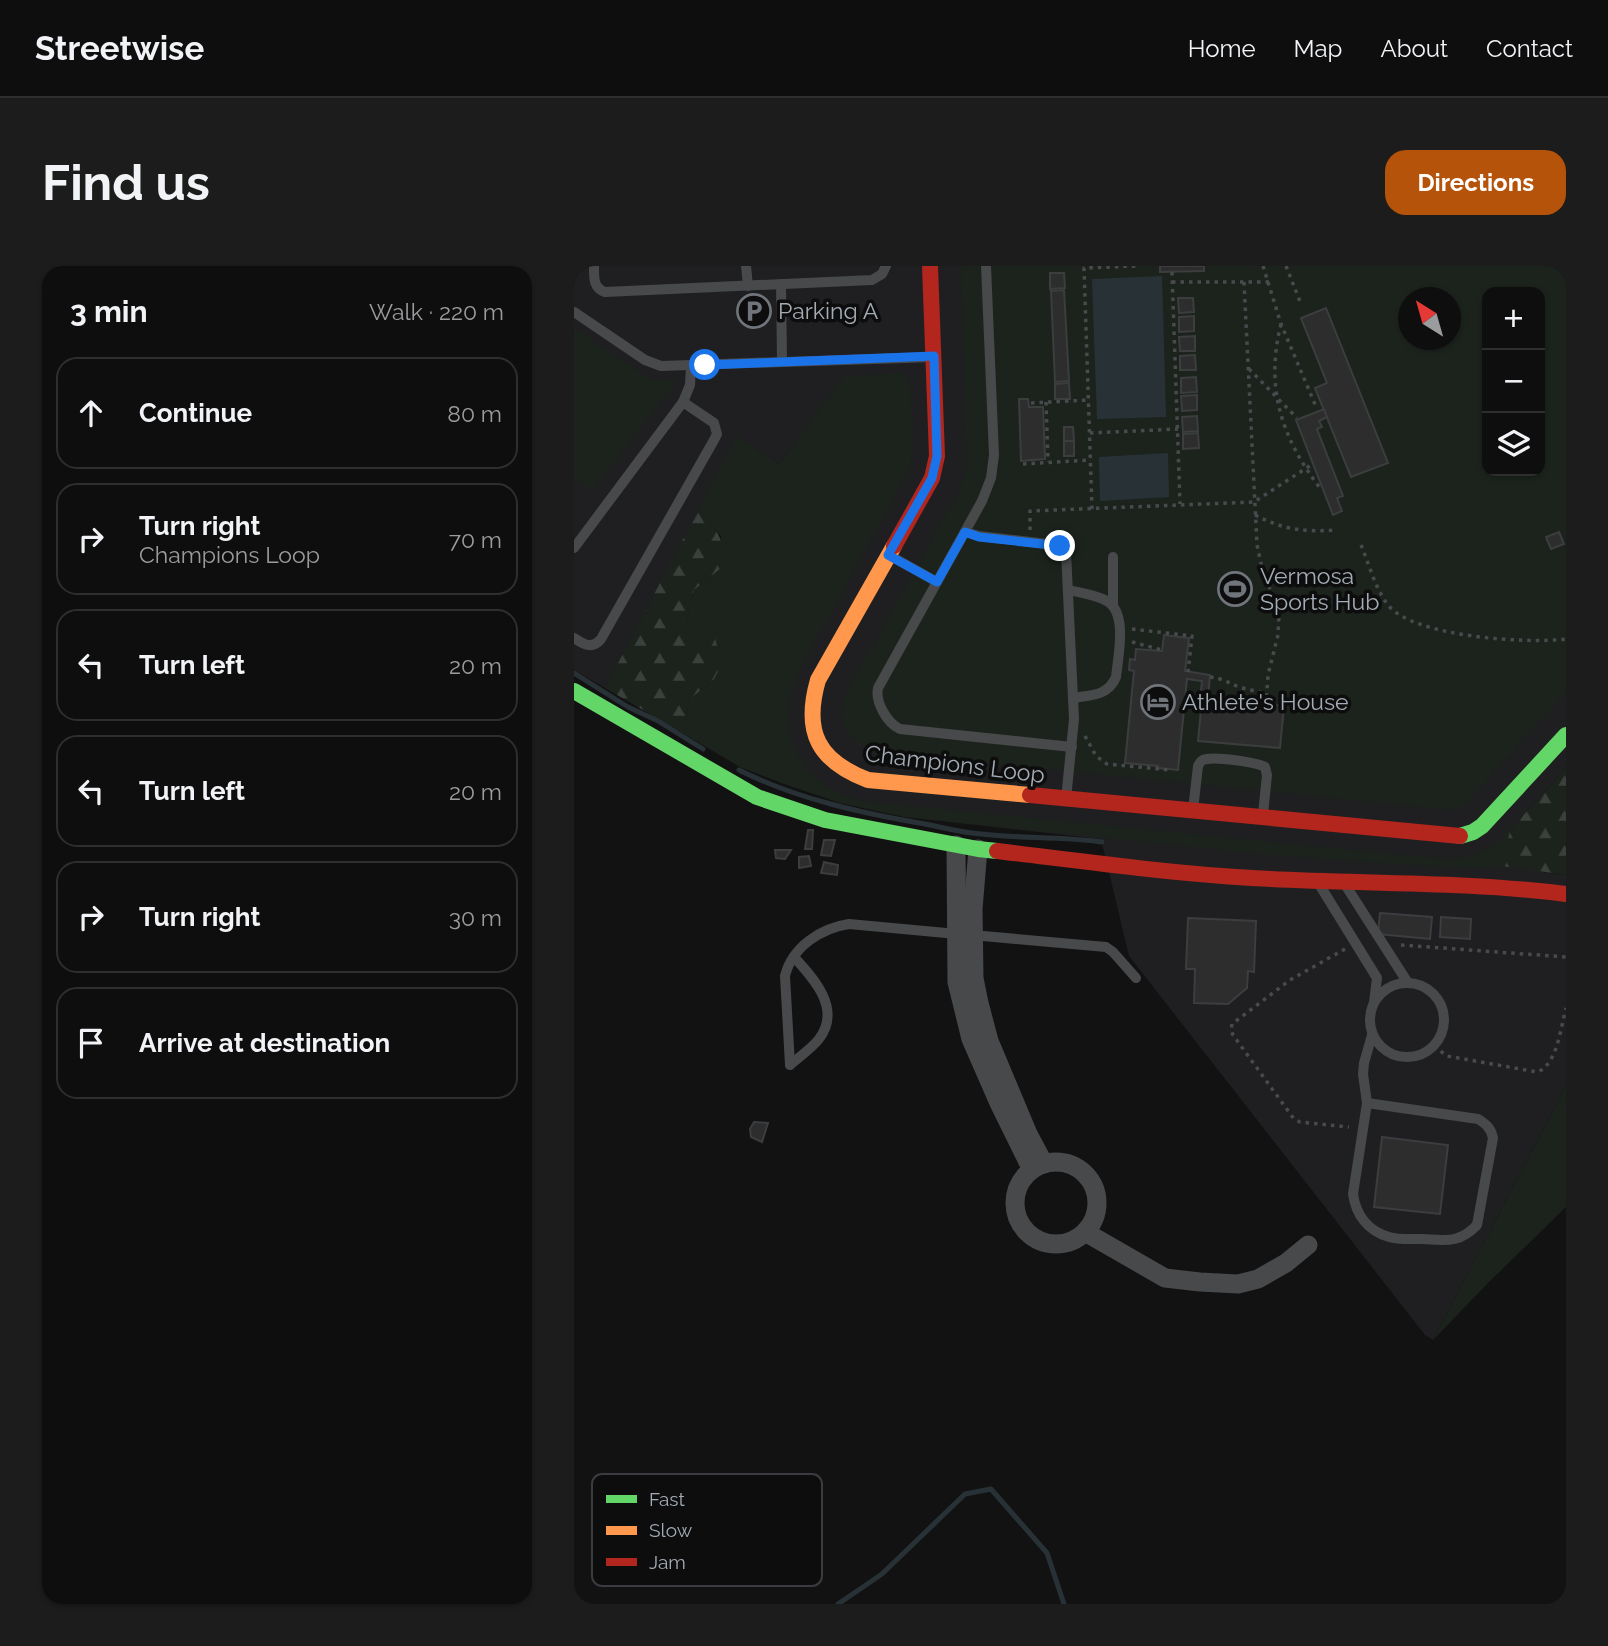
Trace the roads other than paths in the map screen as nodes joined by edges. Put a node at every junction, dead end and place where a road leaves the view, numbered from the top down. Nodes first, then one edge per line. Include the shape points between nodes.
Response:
1 (594, 266) edge
2 (746, 266) edge
3 (886, 266) edge
4 (930, 266) edge
5 (986, 266) edge
6 (781, 284) junction
7 (748, 286) junction
8 (574, 312) edge
9 (934, 356) junction
10 (782, 361) junction
11 (691, 365) junction
12 (683, 402) junction
13 (965, 532) junction
14 (574, 548) edge
15 (888, 555) junction
16 (1113, 557) dead end
17 (937, 582) junction
18 (1069, 590) junction
19 (1113, 606) junction
20 (574, 638) edge
21 (574, 691) edge
22 (1073, 698) junction
23 (1566, 735) edge
24 (1072, 747) junction
25 (1066, 799) junction
26 (1193, 811) junction
27 (1262, 818) junction
28 (956, 845) junction
29 (978, 849) junction
30 (1317, 880) junction
31 (1343, 881) junction
32 (1566, 894) edge
33 (965, 934) junction
34 (793, 957) junction
35 (1136, 978) dead end
36 (1408, 983) junction
37 (1373, 1004) junction
38 (1373, 1035) junction
39 (1367, 1103) junction
40 (1038, 1167) junction
41 (1085, 1232) junction
42 (1308, 1245) dead end

1 - 7 lane via 596,285 606,292
2 - 7 lane
3 - 6 lane via 872,280
4 - 9 street, Champions Loop
5 - 13 lane via 993,467 988,490
6 - 7 lane
6 - 10 lane
8 - 11 lane via 653,364
9 - 10 lane
9 - 15 street, Champions Loop via 935,467
10 - 11 lane
11 - 12 lane
12 - 14 lane
12 - 20 lane via 714,423 717,434 601,639 587,645
13 - 17 lane
13 - 18 lane via 1064,549
15 - 17 lane
15 - 25 street, Champions Loop via 813,694 811,723 822,749 841,769 868,780
16 - 19 lane
17 - 24 lane via 878,688 878,699 891,725
18 - 19 lane
18 - 22 lane
19 - 22 lane via 1120,626 1116,677 1103,692
21 - 28 street via 757,797 825,820
22 - 24 lane
23 - 27 street, Champions Loop via 1482,827 1466,835
24 - 25 lane
25 - 26 street, Champions Loop
26 - 27 street, Champions Loop
26 - 27 lane via 1200,762 1257,763 1265,767 1267,775
28 - 29 street
28 - 33 street
29 - 30 street via 1200,874
29 - 33 street via 973,909
30 - 31 street
30 - 37 lane via 1377,978
31 - 32 street
31 - 36 lane
33 - 34 lane via 849,924 823,931
33 - 35 lane via 1106,947
33 - 40 street via 957,982 971,1039 999,1102
34 - 34 lane via 785,976 790,1065 818,1039 828,1009 812,977
36 - 37 lane via 1388,989
36 - 38 lane via 1436,997 1444,1016 1440,1037 1426,1052 1406,1058 1386,1051
37 - 38 lane
38 - 39 lane via 1363,1074
39 - 39 lane via 1353,1194 1362,1219 1390,1238 1458,1239 1468,1234 1476,1225 1493,1138 1487,1125 1478,1119
40 - 41 street via 1057,1162 1070,1165 1091,1182 1096,1208
40 - 41 street via 1022,1179 1017,1191 1015,1205 1024,1229 1047,1243 1061,1243
41 - 42 street via 1165,1278 1199,1282 1238,1284 1258,1279

